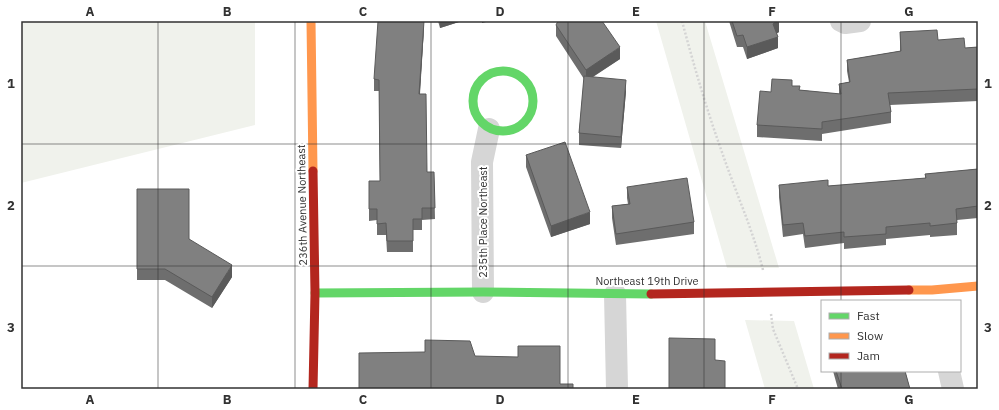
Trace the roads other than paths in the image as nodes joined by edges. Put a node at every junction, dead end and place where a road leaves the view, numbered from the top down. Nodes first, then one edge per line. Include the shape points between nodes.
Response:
1 (311, 21) edge
2 (841, 21) edge
3 (860, 21) edge
4 (489, 129) junction
5 (978, 286) edge
6 (483, 292) junction
7 (315, 293) junction
8 (615, 294) junction
9 (933, 295) edge
10 (949, 372) edge
11 (314, 389) edge
12 (617, 389) edge
13 (953, 389) edge

1 - 7 street, 236th Avenue Northeast
2 - 3 street
4 - 4 street via 510,131 520,127 532,110 534,99 531,88 525,80 506,70 486,75 473,92 472,103 475,113
4 - 6 street, 235th Place Northeast via 482,162
5 - 9 street, Northeast 19th Drive
6 - 7 street, Northeast 19th Drive
6 - 8 street, Northeast 19th Drive
7 - 11 street, 236th Avenue Northeast
8 - 9 street, Northeast 19th Drive via 768,292
8 - 12 street
10 - 13 street

